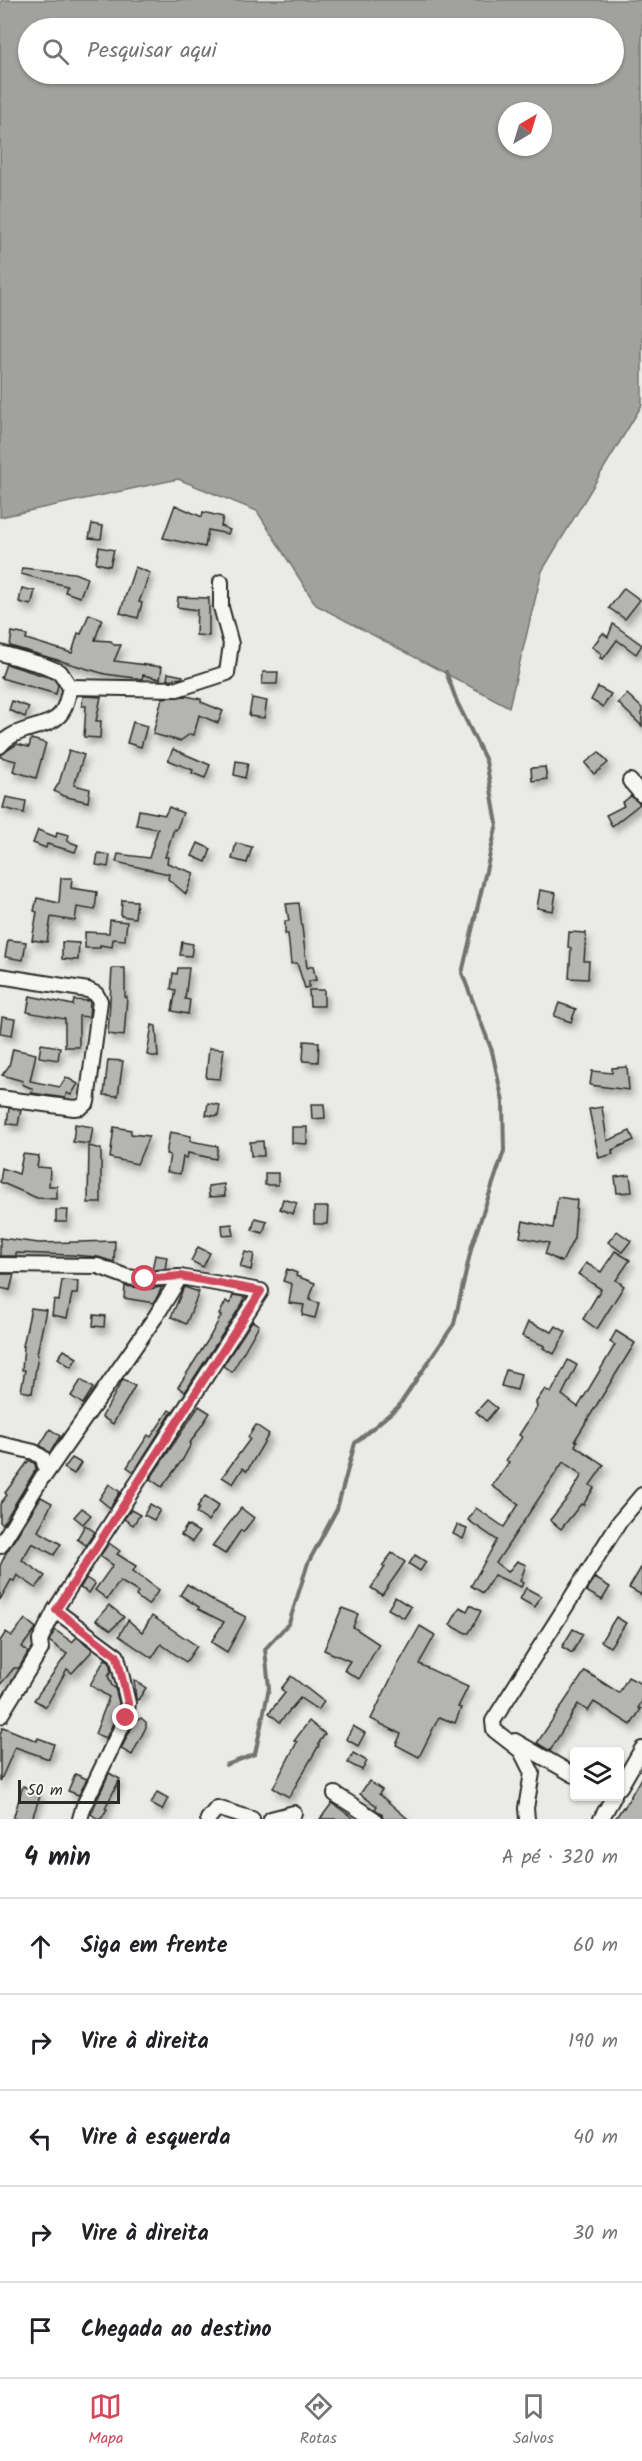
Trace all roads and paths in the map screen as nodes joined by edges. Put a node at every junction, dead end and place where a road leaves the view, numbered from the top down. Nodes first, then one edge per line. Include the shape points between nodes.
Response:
1 (220, 582) dead end
2 (0, 653) edge
3 (70, 687) junction
4 (0, 746) edge
5 (630, 781) dead end
6 (642, 795) edge
7 (0, 976) edge
8 (0, 1098) edge
9 (0, 1265) edge
10 (180, 1276) junction
11 (0, 1444) edge
12 (45, 1475) junction
13 (642, 1495) edge
14 (0, 1546) edge
15 (56, 1610) junction
16 (0, 1716) edge
17 (494, 1730) junction
18 (642, 1749) edge
19 (570, 1773) edge
20 (624, 1779) edge
21 (335, 1794) dead end
22 (611, 1801) edge
23 (294, 1814) dead end
24 (80, 1819) edge
25 (208, 1819) edge
26 (252, 1819) edge
27 (271, 1819) edge
28 (374, 1819) edge
29 (527, 1819) edge
30 (601, 1819) edge

1 - 3 street via 221,607 231,644 227,673 177,688
2 - 3 street via 60,672
3 - 4 street via 63,712 52,722 21,730
5 - 6 street
7 - 8 street via 88,990 100,1001 87,1102 74,1108
9 - 10 street via 98,1266 145,1279
10 - 12 street
10 - 15 street via 261,1291
11 - 12 street via 43,1458
12 - 14 street
13 - 17 street via 620,1521 553,1625 493,1721
15 - 16 street via 40,1640 41,1649
15 - 24 street via 117,1656 128,1703 126,1718
17 - 19 street
17 - 29 street via 521,1751 532,1773
18 - 20 street
21 - 28 street
22 - 30 street
23 - 27 street
25 - 26 street via 217,1808

